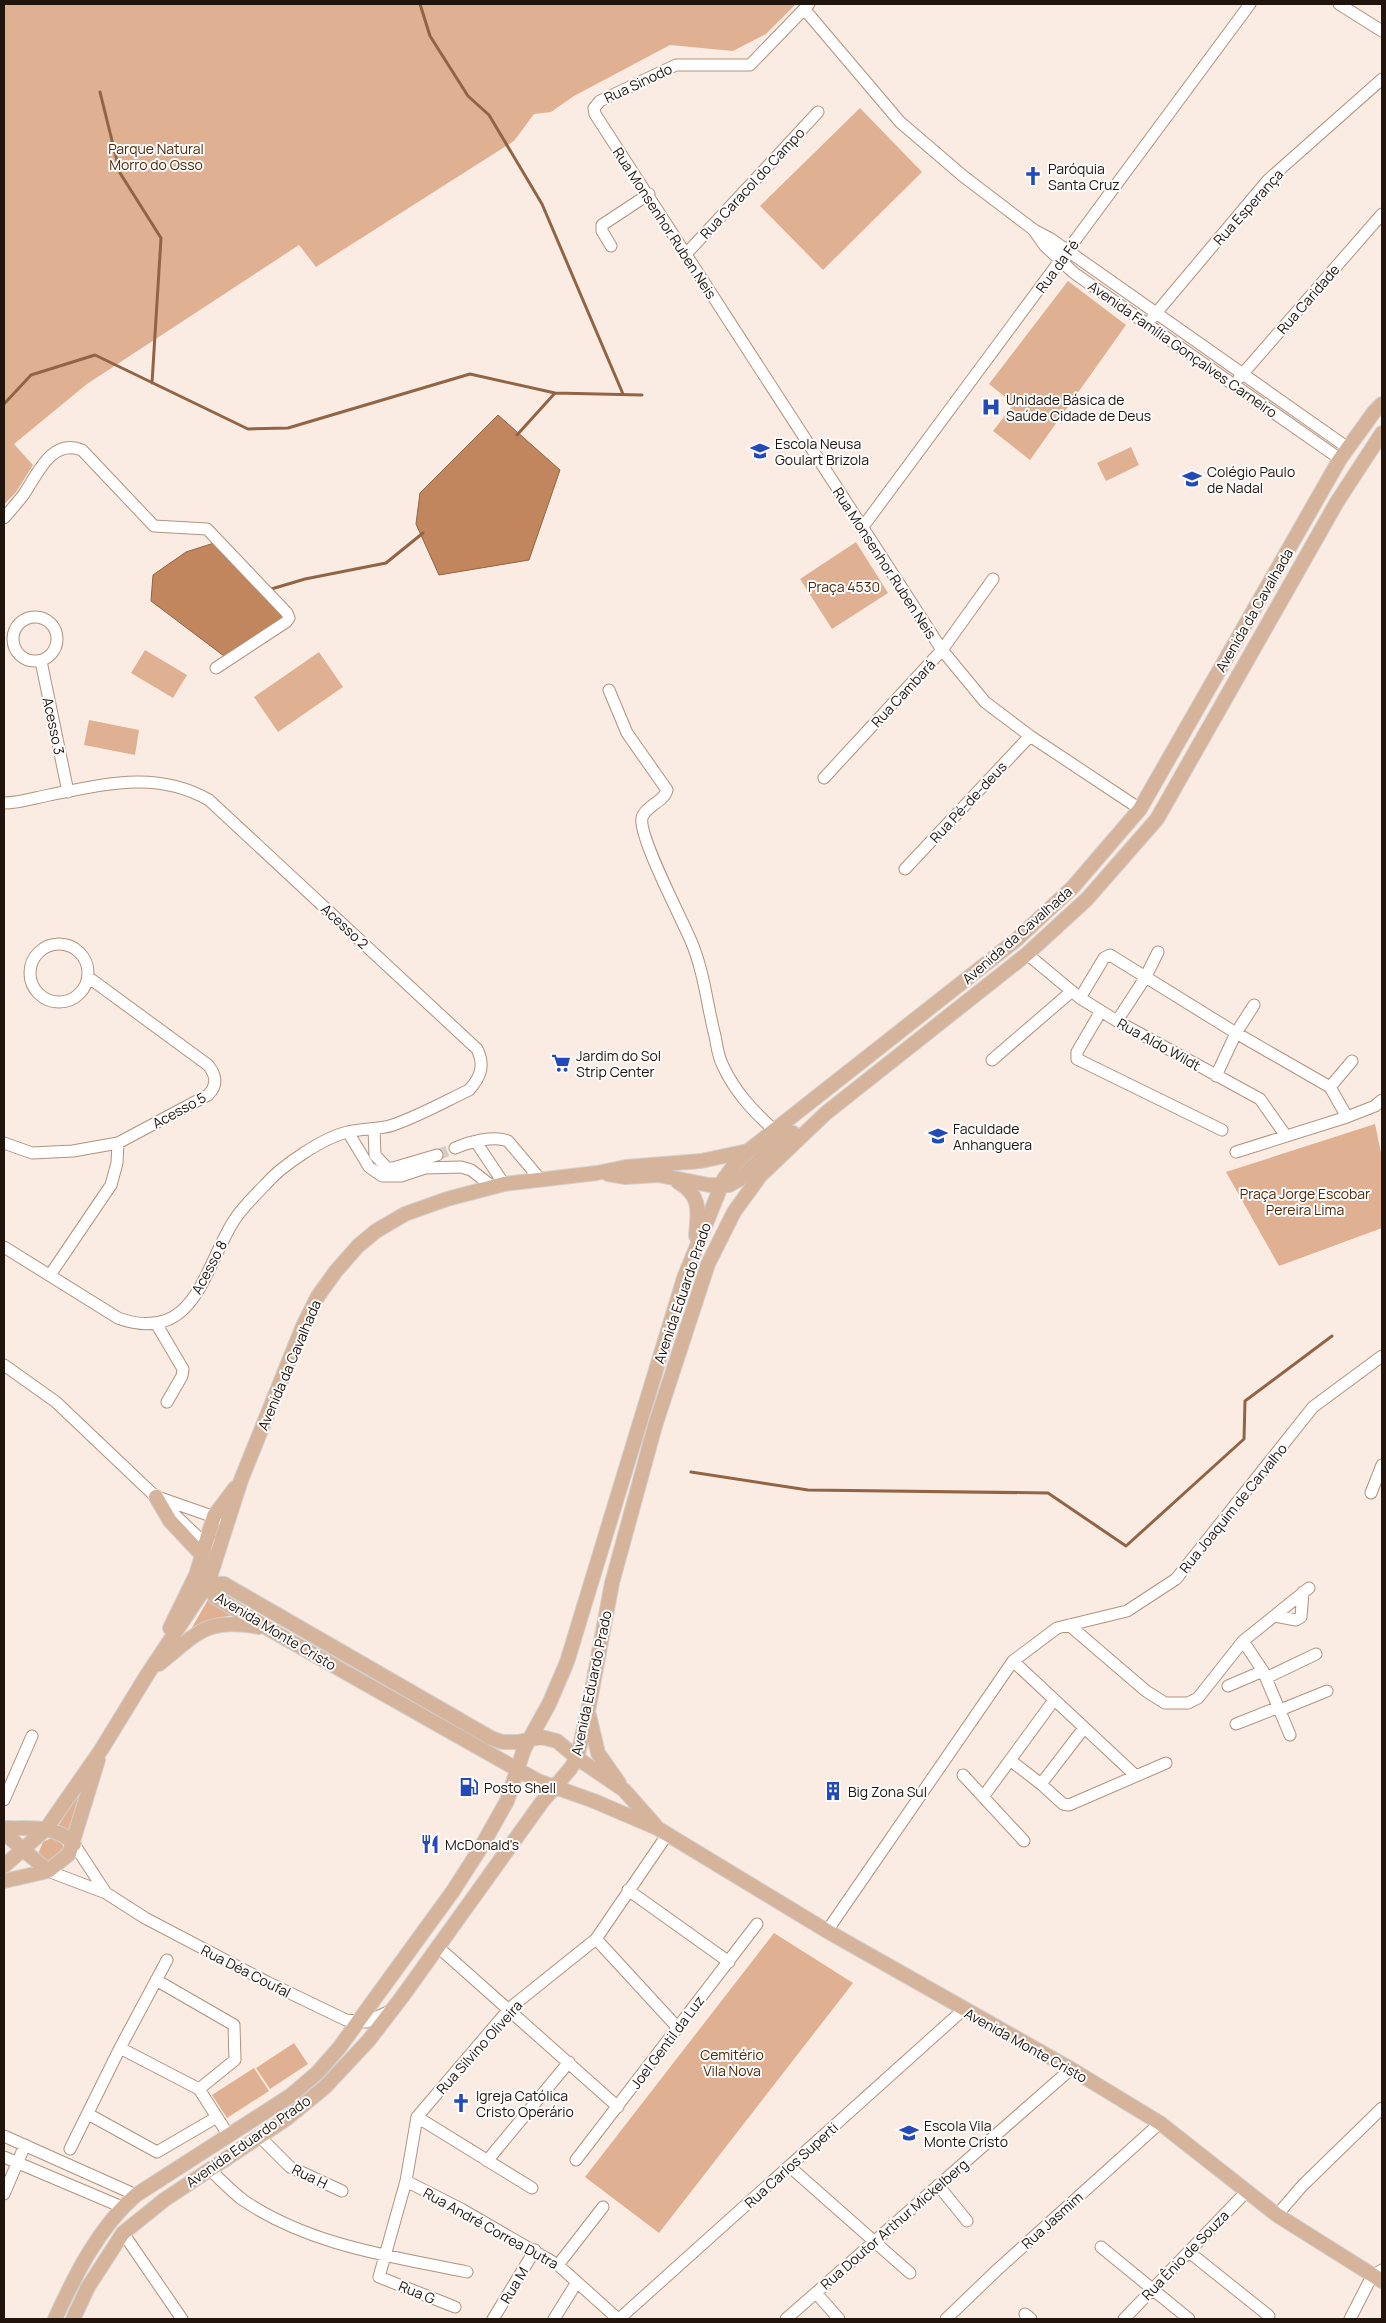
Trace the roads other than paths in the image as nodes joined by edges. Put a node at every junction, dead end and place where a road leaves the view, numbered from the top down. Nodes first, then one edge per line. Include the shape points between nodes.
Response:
1 (1250, 4) edge
2 (1339, 4) edge
3 (807, 7) edge
4 (1382, 31) edge
5 (1382, 79) edge
6 (594, 108) joint
7 (818, 112) dead end
8 (649, 194) junction
9 (1382, 214) edge
10 (1034, 230) junction
11 (611, 246) dead end
12 (1068, 251) junction
13 (686, 254) junction
14 (1060, 262) junction
15 (1155, 313) junction
16 (1148, 326) junction
17 (1242, 374) junction
18 (1234, 386) junction
19 (1382, 404) edge
20 (1382, 433) edge
21 (1344, 454) junction
22 (4, 518) edge
23 (862, 528) junction
24 (994, 579) dead end
25 (942, 650) junction
26 (41, 661) dead end
27 (216, 668) dead end
28 (609, 690) dead end
29 (1030, 736) junction
30 (824, 778) dead end
31 (68, 792) junction
32 (4, 803) edge
33 (1140, 809) junction
34 (905, 869) dead end
35 (1158, 952) dead end
36 (1028, 954) junction
37 (88, 977) junction
38 (1145, 978) junction
39 (960, 985) junction
40 (1076, 994) junction
41 (1254, 1005) dead end
42 (1101, 1011) junction
43 (1117, 1021) junction
44 (1236, 1033) junction
45 (921, 1039) junction
46 (882, 1047) junction
47 (992, 1060) dead end
48 (1352, 1061) dead end
49 (1216, 1076) junction
50 (1330, 1087) junction
51 (847, 1098) junction
52 (1382, 1100) edge
53 (826, 1113) junction
54 (1348, 1117) junction
55 (374, 1130) junction
56 (774, 1130) junction
57 (1222, 1130) dead end
58 (348, 1132) junction
59 (1286, 1136) junction
60 (476, 1142) junction
61 (4, 1143) edge
62 (118, 1143) junction
63 (455, 1148) tunnel mouth
64 (748, 1150) junction
65 (1236, 1152) dead end
66 (437, 1155) tunnel mouth
67 (597, 1173) junction
68 (670, 1178) junction
69 (540, 1179) junction
70 (498, 1185) junction
71 (721, 1187) junction
72 (4, 1247) edge
73 (695, 1247) junction
74 (50, 1275) junction
75 (157, 1325) junction
76 (1382, 1356) edge
77 (4, 1365) edge
78 (168, 1402) dead end
79 (1382, 1465) edge
80 (241, 1480) junction
81 (1371, 1493) dead end
82 (156, 1496) junction
83 (214, 1516) junction
84 (226, 1524) junction
85 (221, 1541) junction
86 (203, 1552) junction
87 (208, 1583) junction
88 (1275, 1616) junction
89 (1069, 1625) junction
90 (267, 1628) junction
91 (169, 1629) junction
92 (1243, 1641) junction
93 (1316, 1654) dead end
94 (1013, 1662) junction
95 (147, 1674) junction
96 (1265, 1675) junction
97 (1228, 1686) dead end
98 (1327, 1691) dead end
99 (1054, 1700) junction
100 (1279, 1709) junction
101 (588, 1711) junction
102 (1236, 1724) dead end
103 (1084, 1728) junction
104 (1290, 1735) dead end
105 (32, 1736) dead end
106 (531, 1738) junction
107 (101, 1750) junction
108 (577, 1758) junction
109 (1010, 1760) junction
110 (1166, 1764) dead end
111 (519, 1769) junction
112 (963, 1775) dead end
113 (1136, 1776) junction
114 (1042, 1784) junction
115 (556, 1786) junction
116 (624, 1790) junction
117 (984, 1797) junction
118 (4, 1800) edge
119 (46, 1829) junction
120 (662, 1831) junction
121 (4, 1832) edge
122 (1024, 1841) dead end
123 (74, 1844) junction
124 (25, 1850) junction
125 (4, 1864) edge
126 (48, 1871) junction
127 (4, 1881) edge
128 (628, 1890) junction
129 (106, 1893) junction
130 (757, 1924) dead end
131 (827, 1931) junction
132 (596, 1939) junction
133 (438, 1947) junction
134 (167, 1960) dead end
135 (729, 1962) junction
136 (156, 1980) junction
137 (510, 2008) junction
138 (963, 2010) junction
139 (392, 2011) junction
140 (358, 2023) junction
141 (678, 2028) junction
142 (120, 2048) junction
143 (569, 2062) junction
144 (1071, 2069) junction
145 (199, 2088) junction
146 (618, 2107) junction
147 (1382, 2108) edge
148 (88, 2114) junction
149 (418, 2117) junction
150 (218, 2120) junction
151 (1160, 2123) junction
152 (4, 2136) edge
153 (228, 2136) junction
154 (259, 2136) junction
155 (25, 2145) junction
156 (70, 2149) dead end
157 (4, 2157) edge
158 (487, 2160) junction
159 (576, 2160) dead end
160 (18, 2163) junction
161 (790, 2166) junction
162 (209, 2169) junction
163 (406, 2181) junction
164 (938, 2185) junction
165 (532, 2188) dead end
166 (342, 2191) dead end
167 (1246, 2192) junction
168 (4, 2194) edge
169 (136, 2194) junction
170 (122, 2207) junction
171 (603, 2207) dead end
172 (1277, 2215) junction
173 (967, 2221) dead end
174 (123, 2233) junction
175 (874, 2242) junction
176 (1101, 2247) dead end
177 (535, 2250) junction
178 (1189, 2252) junction
179 (385, 2255) junction
180 (558, 2265) junction
181 (467, 2272) dead end
182 (910, 2273) dead end
183 (1379, 2276) edge
184 (379, 2277) joint
185 (576, 2282) junction
186 (1153, 2290) junction
187 (816, 2293) junction
188 (455, 2307) dead end
189 (1269, 2316) dead end
190 (54, 2319) edge
191 (74, 2319) edge
192 (182, 2319) edge
193 (493, 2319) edge
194 (554, 2319) edge
195 (618, 2319) edge
196 (786, 2319) edge
197 (840, 2319) edge
198 (946, 2319) edge
199 (1124, 2319) edge
200 (1189, 2319) edge
201 (1350, 2319) edge

1 - 12 street, Rua da Fé
2 - 4 street
3 - 6 street, Rua Sinodo via 750,65 676,65 600,100
3 - 10 street, Avenida Família Gonçalves Carneiro via 900,122 963,176
5 - 15 street, Rua Esperança via 1268,180
6 - 8 street, Rua Monsenhor Ruben Neis via 598,119
7 - 13 street, Rua Caracol do Campo
8 - 11 street via 602,225
8 - 13 street, Rua Monsenhor Ruben Neis
9 - 17 street, Rua Caridade
10 - 12 street, Avenida Família Gonçalves Carneiro
10 - 14 street, Avenida Família Gonçalves Carneiro
12 - 14 street, Rua da Fé
12 - 15 street, Avenida Família Gonçalves Carneiro
13 - 23 street, Rua Monsenhor Ruben Neis
14 - 16 street, Avenida Família Gonçalves Carneiro
14 - 23 street, Rua da Fé
15 - 16 street, Rua Esperança
15 - 17 street, Avenida Família Gonçalves Carneiro
16 - 18 street, Avenida Família Gonçalves Carneiro
17 - 18 street, Rua Caridade
17 - 21 street, Avenida Família Gonçalves Carneiro
18 - 21 street, Avenida Família Gonçalves Carneiro
19 - 21 main road, Avenida da Cavalhada
20 - 36 main road, Avenida da Cavalhada via 1337,502 1157,819 1088,899
21 - 33 main road, Avenida da Cavalhada
22 - 27 street via 51,454 74,446 82,450 154,526 208,529 289,618
23 - 25 street, Rua Monsenhor Ruben Neis
24 - 25 street, Rua Cambará
25 - 29 street, Rua Monsenhor Ruben Neis via 985,702
25 - 30 street, Rua Cambará
26 - 31 street, Acesso 3
28 - 56 street via 627,733 667,790 645,813 643,824 652,854 692,942 721,1063 738,1094
29 - 33 street, Rua Monsenhor Ruben Neis
29 - 34 street, Rua Pé-de-deus
31 - 32 street, Acesso 2
31 - 55 street, Acesso 2 via 114,783 168,783 191,789 209,800 477,1049 482,1060 481,1072 469,1090 394,1125
33 - 39 main road, Avenida da Cavalhada via 1073,887 1016,940
35 - 38 street
36 - 40 street, Rua Aldo Wildt
36 - 45 main road, Avenida da Cavalhada
37 - 37 street via 85,959 72,947 63,944 54,944 38,952 29,970 34,990 50,1002 61,1003 75,998 85,987
37 - 62 street, Acesso 5 via 214,1072 213,1090 208,1095
38 - 40 street via 1108,955
38 - 43 street
38 - 44 street
39 - 45 main road via 924,1021
39 - 46 main road, Avenida da Cavalhada
40 - 42 street, Rua Aldo Wildt
40 - 47 street
41 - 44 street
42 - 43 street, Rua Aldo Wildt
42 - 57 street via 1077,1052 1077,1059
43 - 49 street, Rua Aldo Wildt
44 - 49 street
44 - 50 street
45 - 51 main road, Avenida da Cavalhada
46 - 51 main road via 887,1058
46 - 56 main road, Avenida da Cavalhada
48 - 50 street
49 - 59 street, Rua Aldo Wildt via 1260,1099
50 - 54 street
51 - 53 main road, Avenida da Cavalhada
52 - 54 street
53 - 71 main road via 771,1149 740,1179
53 - 101 main road, Avenida Eduardo Prado via 754,1182 734,1212 708,1264 655,1426 612,1583
54 - 59 street
55 - 58 street, Acesso 8
55 - 66 street via 375,1155 386,1168
56 - 64 main road, Avenida da Cavalhada
58 - 70 street via 369,1167 382,1176 401,1176 425,1168 461,1167
58 - 75 street, Acesso 8 via 312,1147 267,1182 233,1221 198,1293 177,1316
59 - 65 street
60 - 63 street
60 - 69 street via 508,1141
60 - 70 street
61 - 62 street, Acesso 5 via 32,1153 73,1151
62 - 74 street via 111,1184
64 - 67 main road, Avenida da Cavalhada via 701,1161 626,1167
64 - 71 main road, Avenida Eduardo Prado
67 - 68 main road, Avenida da Cavalhada
67 - 69 main road, Avenida da Cavalhada
68 - 71 main road, Avenida da Cavalhada
68 - 73 main road via 690,1189 698,1206
69 - 70 main road, Avenida da Cavalhada
70 - 80 main road, Avenida da Cavalhada via 405,1214 376,1231 336,1271 318,1296 303,1326
71 - 73 main road, Avenida Eduardo Prado
72 - 74 street
73 - 106 main road, Avenida Eduardo Prado via 567,1662
74 - 75 street via 118,1318 138,1325
75 - 78 street via 183,1369
76 - 89 street, Rua Joaquim de Carvalho via 1314,1407 1176,1579 1127,1611
77 - 82 street via 56,1402
79 - 81 street
80 - 83 main road, Avenida da Cavalhada
80 - 84 main road, Avenida da Cavalhada
82 - 83 street
82 - 86 main road via 170,1521
83 - 84 street
83 - 86 main road, Avenida da Cavalhada
84 - 85 main road, Avenida da Cavalhada
85 - 86 street
85 - 87 main road, Avenida da Cavalhada
86 - 87 main road
86 - 91 main road, Avenida da Cavalhada
87 - 90 main road, Avenida Monte Cristo via 215,1597
87 - 91 main road via 194,1595
87 - 95 main road, Avenida da Cavalhada
87 - 106 main road, Avenida Monte Cristo via 224,1584 491,1738 518,1742
88 - 88 street via 1306,1590 1301,1617 1296,1620
88 - 92 street
89 - 92 street via 1146,1691 1165,1703 1188,1703 1198,1698
89 - 94 street, Rua Joaquim de Carvalho via 1057,1628
90 - 95 main road via 233,1622 216,1624 196,1634
90 - 111 main road, Avenida Monte Cristo
91 - 95 main road, Avenida da Cavalhada
92 - 96 street
93 - 96 street
94 - 99 street
94 - 131 street, Rua Joaquim de Carvalho
95 - 107 main road, Avenida da Cavalhada
96 - 97 street
96 - 100 street
98 - 100 street
99 - 103 street
99 - 109 street
100 - 102 street
100 - 104 street
101 - 108 main road, Avenida Eduardo Prado
101 - 116 main road via 598,1753
103 - 113 street
103 - 114 street
105 - 118 street
106 - 108 main road, Avenida Monte Cristo via 556,1741
106 - 111 main road, Avenida Eduardo Prado via 524,1749
107 - 119 main road, Avenida da Cavalhada
107 - 123 main road, Avenida da Cavalhada
108 - 115 main road, Avenida Eduardo Prado
108 - 116 main road, Avenida Monte Cristo
109 - 114 street
109 - 117 street
110 - 113 street
111 - 115 main road, Avenida Monte Cristo via 538,1781
111 - 140 main road, Avenida Eduardo Prado via 507,1801 475,1857
112 - 117 street
113 - 114 street via 1069,1805 1063,1804
115 - 120 main road, Avenida Monte Cristo
115 - 133 main road, Avenida Eduardo Prado
116 - 120 main road, Avenida Monte Cristo
117 - 122 street
119 - 121 main road, Rua Déa Coufal
119 - 123 main road, Rua Déa Coufal via 66,1835
119 - 124 main road, Avenida da Cavalhada
120 - 128 street, Rua Silvino Oliveira
120 - 131 main road, Avenida Monte Cristo
121 - 124 main road, Rua Déa Coufal
121 - 125 main road
123 - 126 main road, Avenida da Cavalhada via 66,1858
123 - 129 street, Rua Déa Coufal
124 - 125 main road, Avenida da Cavalhada
124 - 126 main road, Rua Déa Coufal
126 - 127 main road, Avenida da Cavalhada
126 - 129 street, Rua Déa Coufal
128 - 132 street, Rua Silvino Oliveira
128 - 135 street
129 - 140 street, Rua Déa Coufal via 145,1918 267,1982
130 - 135 street, Joel Gentil da Luz
131 - 138 main road, Avenida Monte Cristo
132 - 137 street, Rua Silvino Oliveira
132 - 141 street
133 - 137 street
133 - 139 main road, Avenida Eduardo Prado
134 - 136 street
135 - 141 street, Joel Gentil da Luz
136 - 142 street
136 - 145 street via 234,2025 235,2060
137 - 143 street
137 - 149 street, Rua Silvino Oliveira
138 - 144 main road, Avenida Monte Cristo
138 - 161 street, Rua Carlos Superti
139 - 140 street
139 - 154 main road, Avenida Eduardo Prado via 325,2087
140 - 153 main road, Avenida Eduardo Prado via 310,2079 290,2096
141 - 146 street, Joel Gentil da Luz
142 - 145 street
142 - 148 street
143 - 146 street
143 - 158 street
144 - 151 main road, Avenida Monte Cristo
144 - 164 street, Rua Doutor Arthur Mickelberg
145 - 150 street
146 - 159 street, Joel Gentil da Luz
147 - 172 street
148 - 150 street via 157,2152
148 - 156 street
149 - 158 street
149 - 163 street, Rua Silvino Oliveira
150 - 153 street
151 - 167 main road, Avenida Monte Cristo
151 - 198 street, Rua Jasmim
152 - 155 street
153 - 169 main road, Avenida Eduardo Prado
154 - 162 main road, Avenida Eduardo Prado
154 - 166 street, Rua H via 290,2167
155 - 160 street
155 - 169 street
157 - 160 street
158 - 165 street
160 - 168 street
160 - 170 street
161 - 175 street
161 - 195 street, Rua Carlos Superti
162 - 174 main road, Avenida Eduardo Prado
162 - 179 street via 242,2199 297,2230
163 - 177 street, Rua André Correa Dutra
163 - 179 street, Rua Silvino Oliveira
164 - 173 street
164 - 175 street, Rua Doutor Arthur Mickelberg
167 - 172 main road, Avenida Monte Cristo
167 - 178 street, Rua Ênio de Souza
169 - 170 main road, Avenida Eduardo Prado
170 - 190 main road, Avenida Eduardo Prado via 71,2283
171 - 180 street
172 - 183 main road, Avenida Monte Cristo
174 - 191 main road, Avenida Eduardo Prado via 88,2288
174 - 192 street
175 - 182 street
175 - 187 street, Rua Doutor Arthur Mickelberg
176 - 186 street
177 - 180 street, Rua André Correa Dutra
177 - 193 street, Rua M
178 - 186 street, Rua Ênio de Souza
178 - 189 street
179 - 181 street
179 - 184 street, Rua Silvino Oliveira
180 - 185 street, Rua André Correa Dutra
183 - 201 street
184 - 188 street, Rua G
185 - 194 street
185 - 195 street, Rua André Correa Dutra
186 - 199 street, Rua Ênio de Souza
186 - 200 street
187 - 196 street, Rua Doutor Arthur Mickelberg
187 - 197 street

